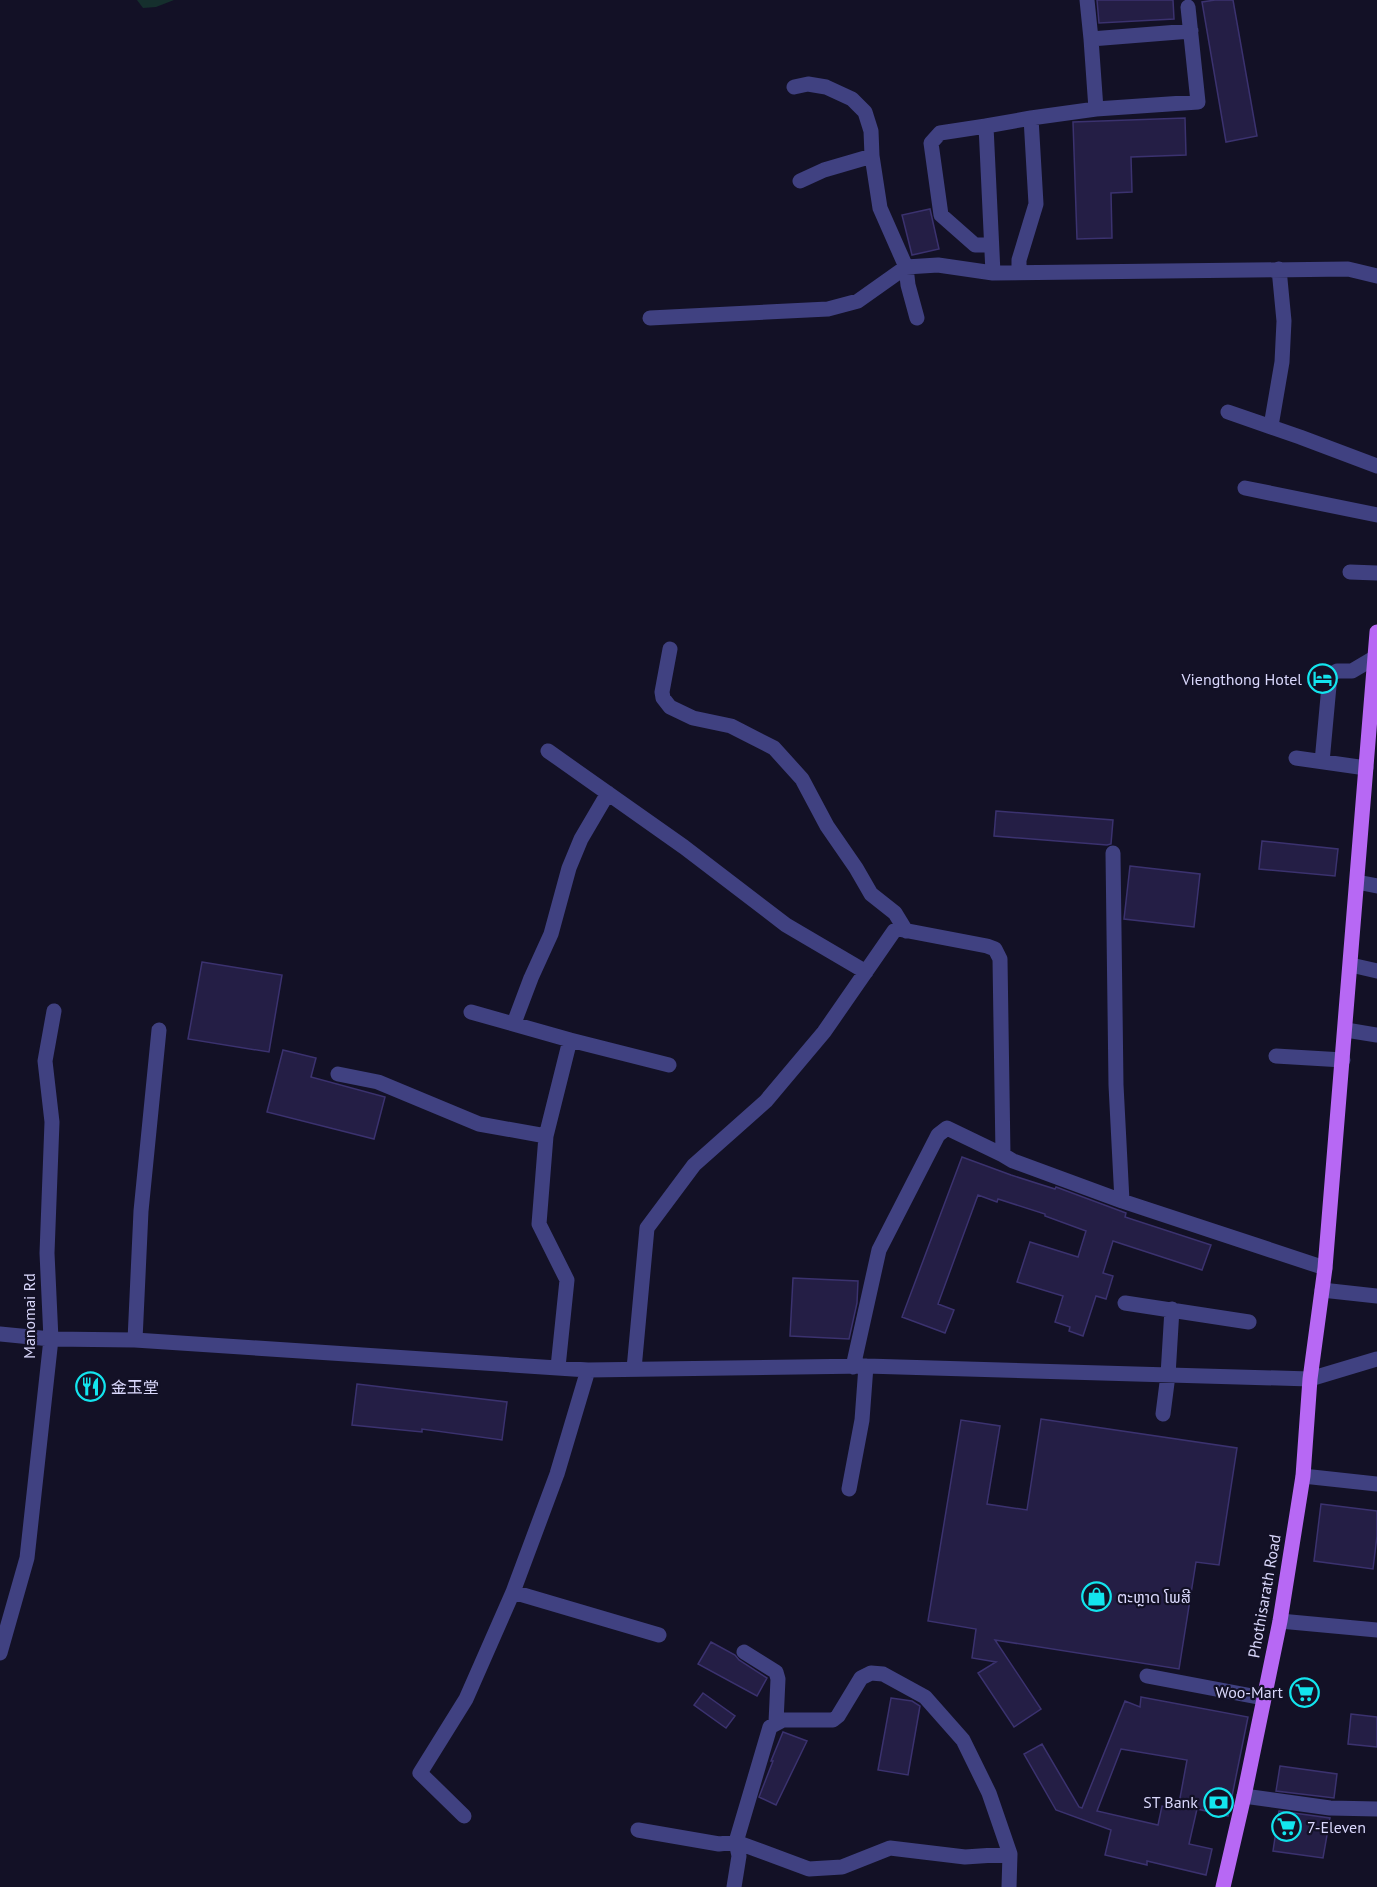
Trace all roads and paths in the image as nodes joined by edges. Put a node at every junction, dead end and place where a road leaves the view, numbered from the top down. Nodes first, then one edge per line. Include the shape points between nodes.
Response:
1 (1087, 0) edge
2 (1188, 7) dead end
3 (1191, 31) junction
4 (1091, 39) junction
5 (794, 87) dead end
6 (1096, 109) junction
7 (1031, 118) junction
8 (986, 126) junction
9 (872, 156) junction
10 (800, 181) dead end
11 (991, 245) junction
12 (906, 267) junction
13 (1279, 269) junction
14 (1019, 272) junction
15 (993, 273) junction
16 (1377, 276) edge
17 (650, 318) dead end
18 (917, 318) dead end
19 (1228, 412) dead end
20 (1271, 426) junction
21 (1377, 466) edge
22 (1245, 488) dead end
23 (1377, 515) edge
24 (1350, 572) dead end
25 (1377, 573) edge
26 (1377, 632) edge
27 (670, 649) dead end
28 (1376, 658) edge
29 (548, 751) dead end
30 (1296, 758) dead end
31 (1322, 762) junction
32 (1366, 768) junction
33 (608, 793) junction
34 (1113, 853) dead end
35 (1357, 882) junction
36 (1377, 886) edge
37 (906, 931) junction
38 (1351, 965) junction
39 (1377, 971) edge
40 (866, 972) junction
41 (54, 1011) dead end
42 (471, 1012) dead end
43 (514, 1023) junction
44 (159, 1030) dead end
45 (1346, 1030) junction
46 (1377, 1035) edge
47 (570, 1040) junction
48 (1276, 1056) dead end
49 (1343, 1060) junction
50 (669, 1065) dead end
51 (338, 1074) dead end
52 (546, 1136) junction
53 (1003, 1155) junction
54 (1122, 1201) junction
55 (1325, 1268) junction
56 (1322, 1290) junction
57 (1377, 1296) edge
58 (1125, 1303) dead end
59 (1172, 1309) junction
60 (1249, 1322) dead end
61 (0, 1334) edge
62 (51, 1339) junction
63 (135, 1341) junction
64 (1377, 1359) edge
65 (558, 1367) junction
66 (859, 1367) junction
67 (634, 1369) junction
68 (588, 1370) junction
69 (1168, 1375) junction
70 (1310, 1379) junction
71 (1163, 1414) dead end
72 (1303, 1476) junction
73 (1377, 1484) edge
74 (849, 1489) dead end
75 (513, 1592) junction
76 (1280, 1621) junction
77 (1377, 1630) edge
78 (659, 1635) dead end
79 (744, 1652) dead end
80 (0, 1653) edge
81 (1147, 1676) dead end
82 (1263, 1698) junction
83 (776, 1722) junction
84 (1244, 1796) junction
85 (1377, 1809) edge
86 (464, 1816) dead end
87 (638, 1830) dead end
88 (736, 1842) junction
89 (1010, 1854) junction
90 (734, 1887) edge
91 (1009, 1887) edge
92 (1223, 1887) edge

1 - 4 street
2 - 3 street
3 - 4 street
3 - 6 street via 1198,102
4 - 6 street
5 - 9 street via 826,87 852,99 865,112
6 - 7 street
7 - 8 street
7 - 14 street via 1036,204 1018,260
8 - 11 street
8 - 11 street via 939,133 931,142 941,215 975,245
9 - 10 street
9 - 12 street via 879,208
11 - 15 street
12 - 15 street via 938,265
12 - 17 street via 858,302 828,309
12 - 18 street
13 - 14 street
13 - 16 street via 1348,269
13 - 20 street via 1284,321 1282,362
14 - 15 street
19 - 20 street
20 - 21 street
22 - 23 street
24 - 25 street
26 - 28 main road, Phothisarath Road
27 - 37 street via 662,692 670,707 693,718 731,726 774,748 802,779 826,826 871,894 895,913
28 - 31 street via 1352,671 1330,675
28 - 32 main road, Phothisarath Road
29 - 33 street
30 - 31 street
31 - 32 street
32 - 35 main road, Phothisarath Road
33 - 40 street via 786,925
33 - 43 street via 568,868 551,934
34 - 54 street
35 - 36 street
35 - 38 main road, Phothisarath Road
37 - 40 street via 894,931
37 - 53 street via 987,946 995,949 1000,959
38 - 39 street
38 - 45 main road, Phothisarath Road
40 - 67 street via 824,1032 766,1101 694,1165 647,1228
41 - 62 street, Manomai Rd via 45,1061 52,1122 47,1253
42 - 43 street
43 - 47 street
44 - 63 street via 141,1211
45 - 46 street
45 - 49 main road, Phothisarath Road
47 - 50 street
47 - 52 street
48 - 49 street
49 - 55 main road, Phothisarath Road
51 - 52 street via 378,1082 479,1124
52 - 65 street via 539,1224 567,1280
53 - 54 street
53 - 66 street via 947,1128 938,1135 879,1250
54 - 55 street
55 - 56 main road, Phothisarath Road
56 - 57 street
56 - 70 main road, Phothisarath Road
58 - 59 street
59 - 60 street
59 - 69 street
61 - 62 street
62 - 63 street
62 - 80 street, Manomai Rd via 27,1558
63 - 65 street
64 - 70 street
65 - 68 street
66 - 67 street
66 - 69 street
66 - 74 street via 862,1420
67 - 68 street
68 - 75 street via 557,1474
69 - 70 street
69 - 71 street
70 - 72 main road, Phothisarath Road
72 - 73 street
72 - 76 main road, Phothisarath Road
75 - 78 street
75 - 86 street via 465,1699 420,1773
76 - 77 street
76 - 82 main road, Phothisarath Road
79 - 83 street via 776,1672
81 - 82 street
82 - 84 main road, Phothisarath Road
83 - 88 street via 766,1736
83 - 89 street via 832,1720 861,1678 871,1673 883,1674 925,1697 963,1740 989,1793
84 - 85 street via 1330,1808
84 - 92 main road, Phothisarath Road
87 - 88 street via 719,1844
88 - 89 street via 809,1869 842,1867 890,1848 965,1857
88 - 90 street via 739,1856
89 - 91 street

